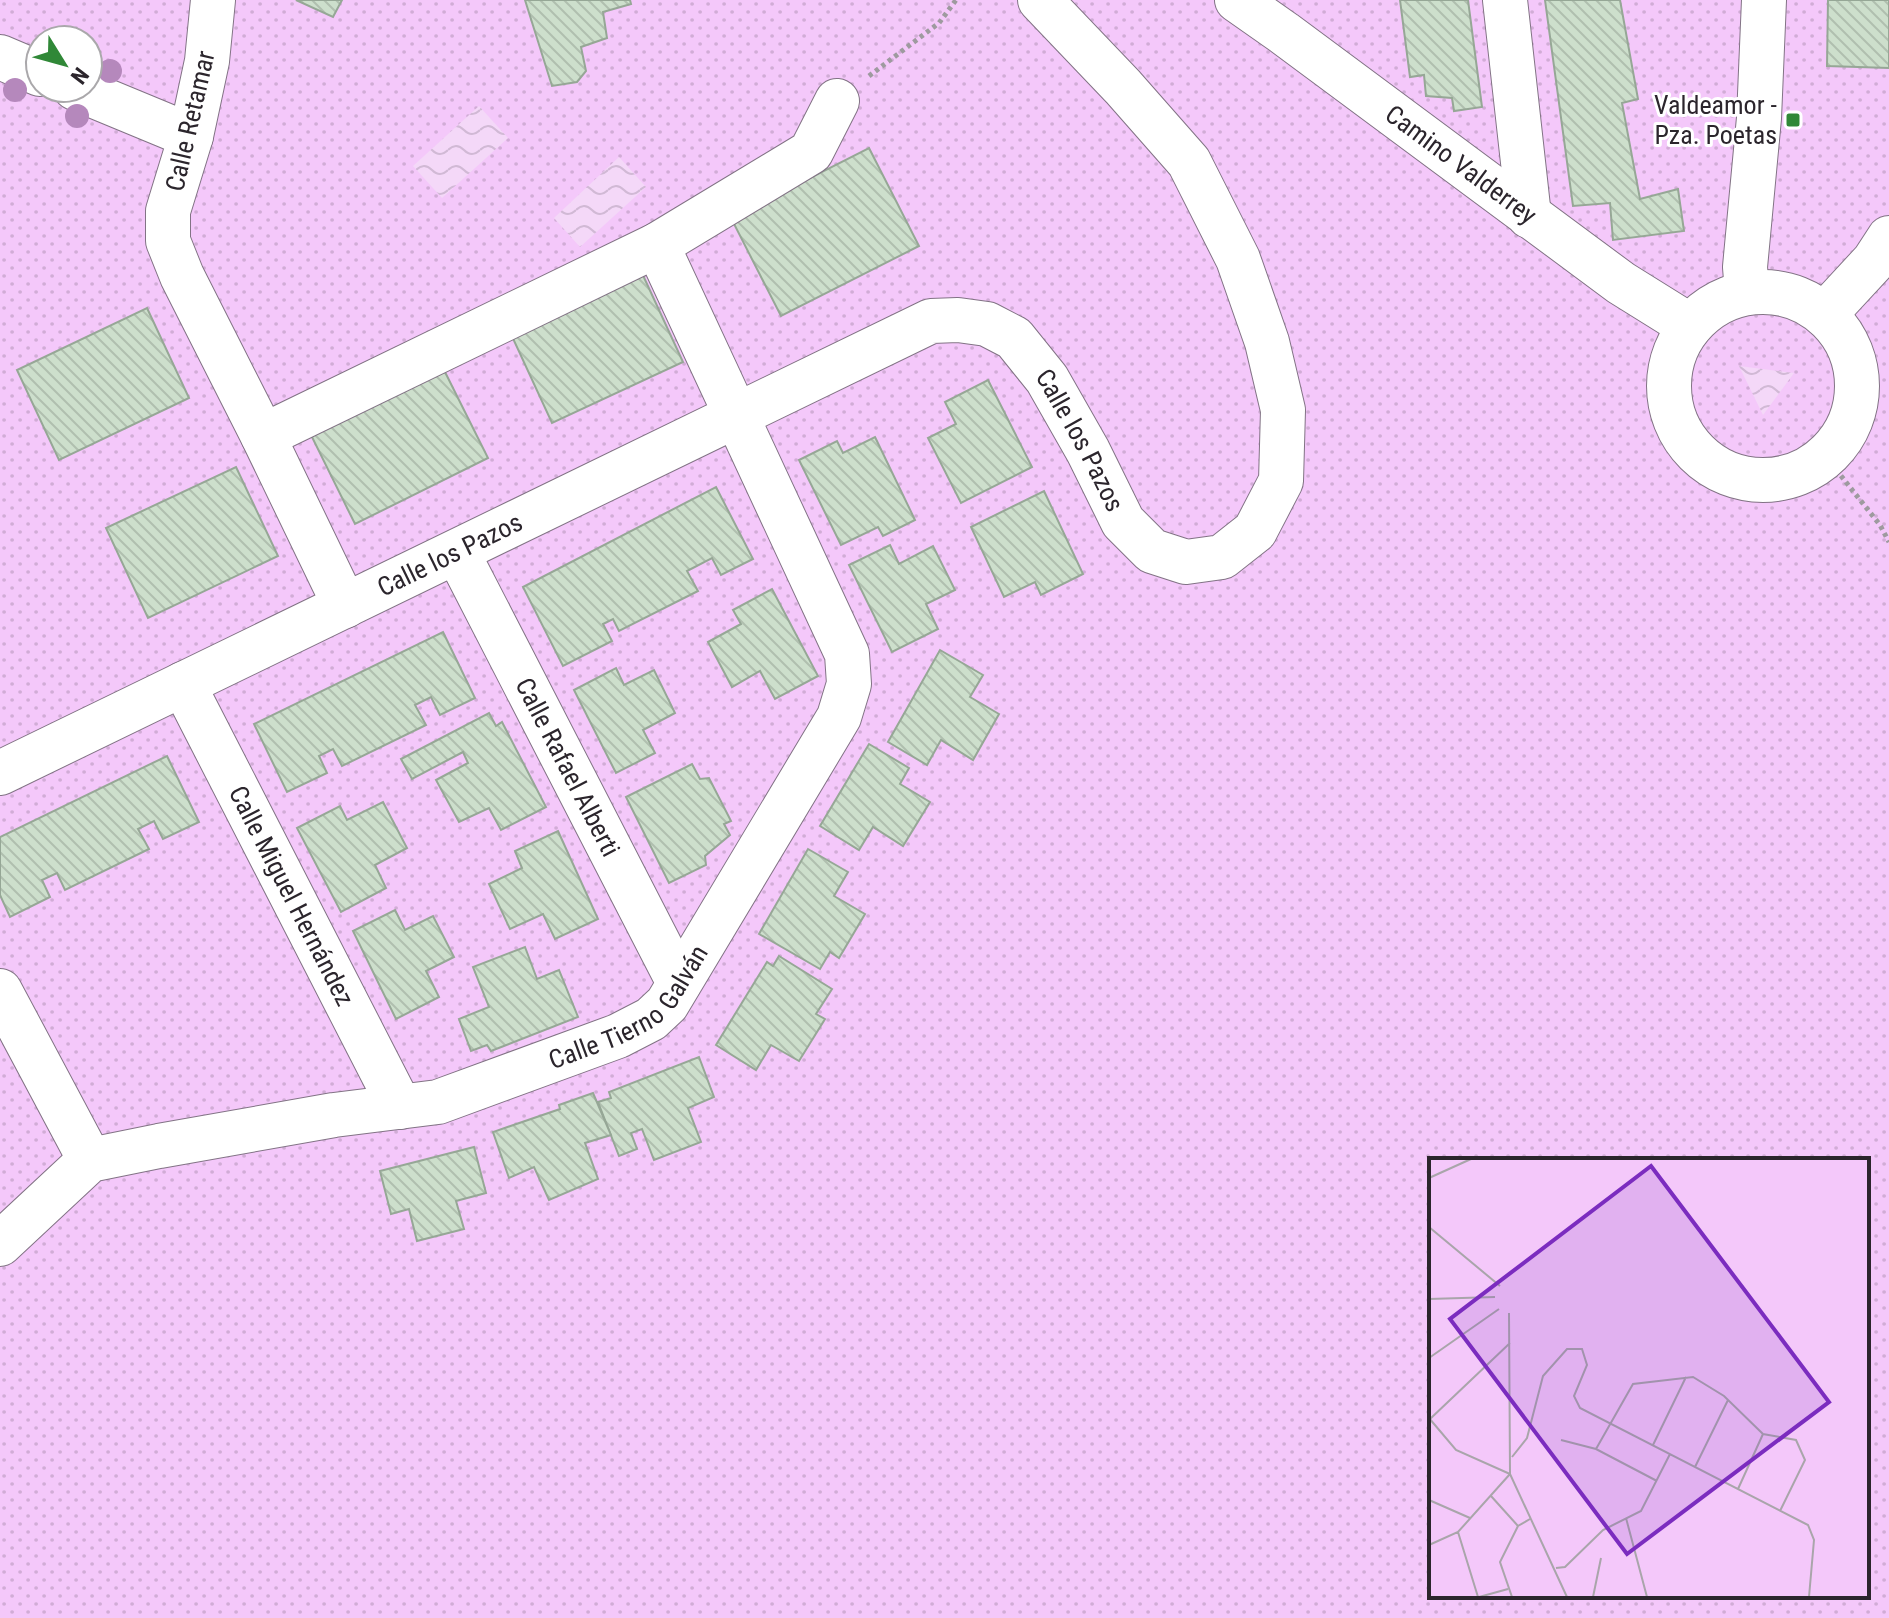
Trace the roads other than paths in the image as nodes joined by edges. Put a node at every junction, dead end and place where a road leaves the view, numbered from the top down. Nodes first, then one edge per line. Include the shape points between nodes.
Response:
1 (213, 0) edge
2 (1040, 0) edge
3 (1237, 0) edge
4 (1505, 0) edge
5 (1764, 0) edge
6 (0, 57) edge
7 (24, 67) edge
8 (104, 100) edge
9 (837, 101) road end
10 (191, 136) junction
11 (1529, 216) junction
12 (1889, 238) edge
13 (168, 241) joint
14 (657, 245) junction
15 (1747, 292) junction
16 (1825, 314) junction
17 (1690, 326) junction
18 (1874, 379) edge
19 (736, 416) junction
20 (263, 436) junction
21 (457, 552) junction
22 (345, 606) junction
23 (183, 684) junction
24 (0, 773) edge
25 (679, 983) junction
26 (0, 991) edge
27 (400, 1107) junction
28 (90, 1160) junction
29 (0, 1244) edge

1 - 10 street, Calle Retamar
2 - 19 street, Calle los Pazos via 1189,162 1238,259 1267,342 1283,410 1281,481 1255,531 1222,557 1186,562 1152,551 1123,522 1047,379 1014,338 987,324 931,321
3 - 11 street, Camino Valderrey
4 - 11 street
5 - 15 street
6 - 7 street
8 - 10 street
9 - 14 street via 811,152
10 - 13 street, Calle Retamar via 168,211
11 - 17 street, Camino Valderrey
12 - 16 street
13 - 20 street, Calle los Pazos
14 - 19 street, Calle Tierno Galván
14 - 20 street
15 - 16 street via 1802,299
15 - 17 street via 1726,299
16 - 18 street
17 - 18 street via 1673,357 1669,392 1677,426 1698,455 1726,474 1761,481 1795,476 1826,457
19 - 21 street, Calle los Pazos
19 - 25 street, Calle Tierno Galván via 847,654 849,684 839,717
20 - 22 street, Calle los Pazos
21 - 22 street, Calle los Pazos
21 - 25 street, Calle Rafael Alberti
22 - 23 street, Calle los Pazos
23 - 24 street, Calle los Pazos
23 - 27 street, Calle Miguel Hernández
25 - 27 street, Calle Tierno Galván via 651,1019 618,1036 438,1102
26 - 28 street
27 - 28 street, Calle Tierno Galván
28 - 29 street

